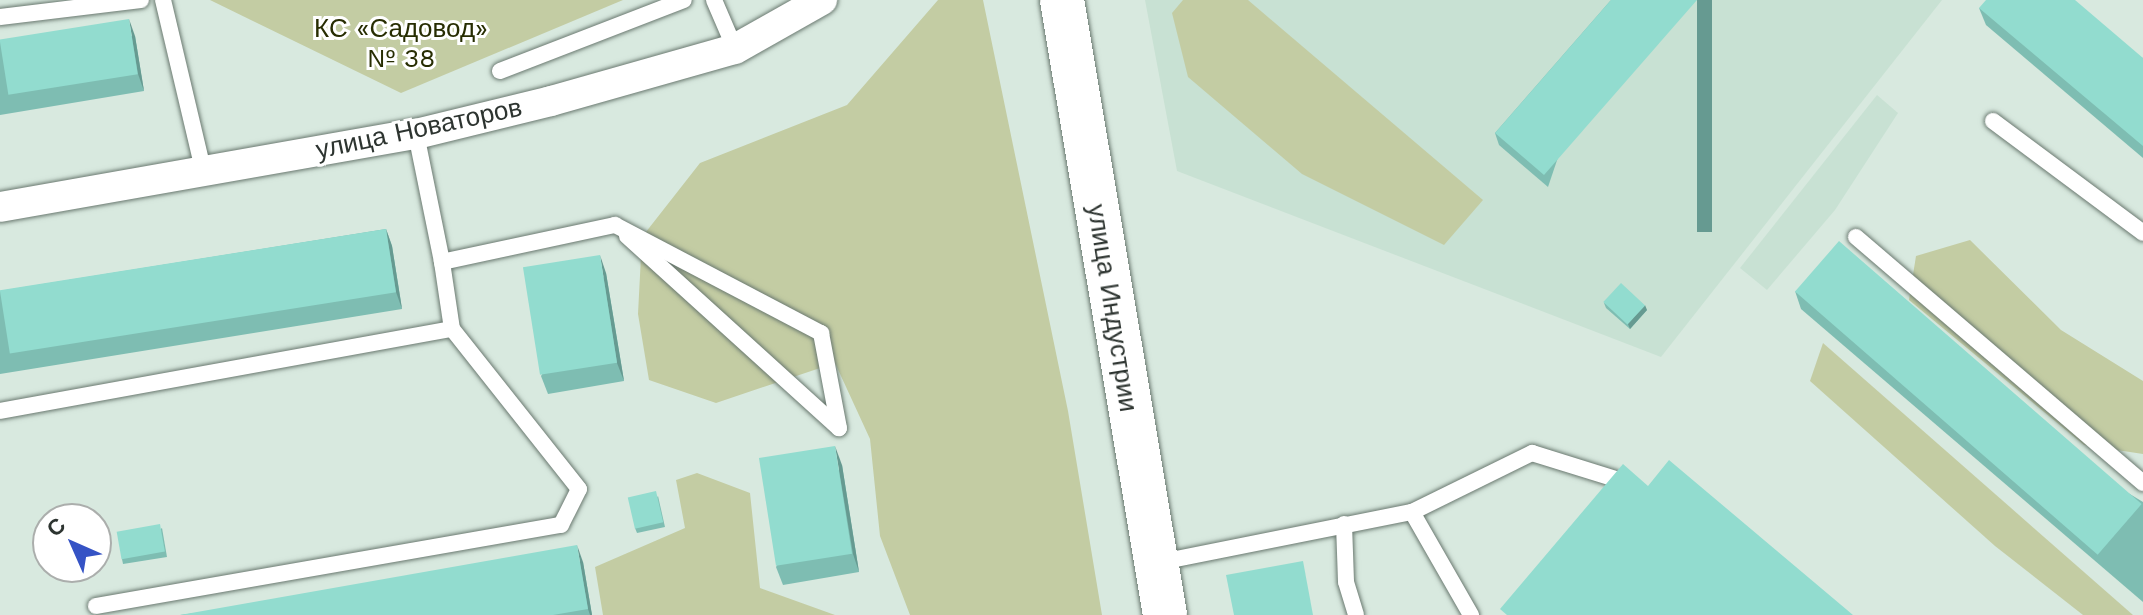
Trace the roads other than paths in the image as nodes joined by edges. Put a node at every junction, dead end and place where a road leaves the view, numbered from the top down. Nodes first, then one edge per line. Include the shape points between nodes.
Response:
1 (141, 0) edge
2 (163, 0) edge
3 (684, 0) edge
4 (714, 0) edge
5 (822, 0) edge
6 (1062, 0) edge
7 (0, 17) edge
8 (735, 49) junction
9 (500, 71) dead end
10 (1993, 121) dead end
11 (416, 134) junction
12 (203, 169) junction
13 (0, 207) edge
14 (615, 225) junction
15 (2143, 233) edge
16 (1856, 237) dead end
17 (442, 262) junction
18 (452, 329) junction
19 (0, 411) edge
20 (1616, 479) edge
21 (2143, 484) edge
22 (1412, 512) junction
23 (1344, 524) junction
24 (1154, 564) junction
25 (96, 606) dead end
26 (1165, 615) edge
27 (1356, 615) edge
28 (1471, 615) edge

1 - 7 lane
2 - 12 lane
3 - 9 lane
4 - 8 lane
5 - 8 street, улица Новаторов
6 - 24 street, улица Индустрии
8 - 11 street, улица Новаторов
10 - 15 lane
11 - 12 street, улица Новаторов
11 - 17 lane
12 - 13 street, улица Новаторов
14 - 14 lane via 821,333 839,428 718,324
14 - 17 lane
16 - 21 lane
17 - 18 lane
18 - 19 lane
18 - 25 lane via 579,489 561,525
20 - 22 lane via 1532,453
22 - 23 lane
22 - 28 lane
23 - 24 lane
23 - 27 lane via 1346,582
24 - 26 street, улица Индустрии

